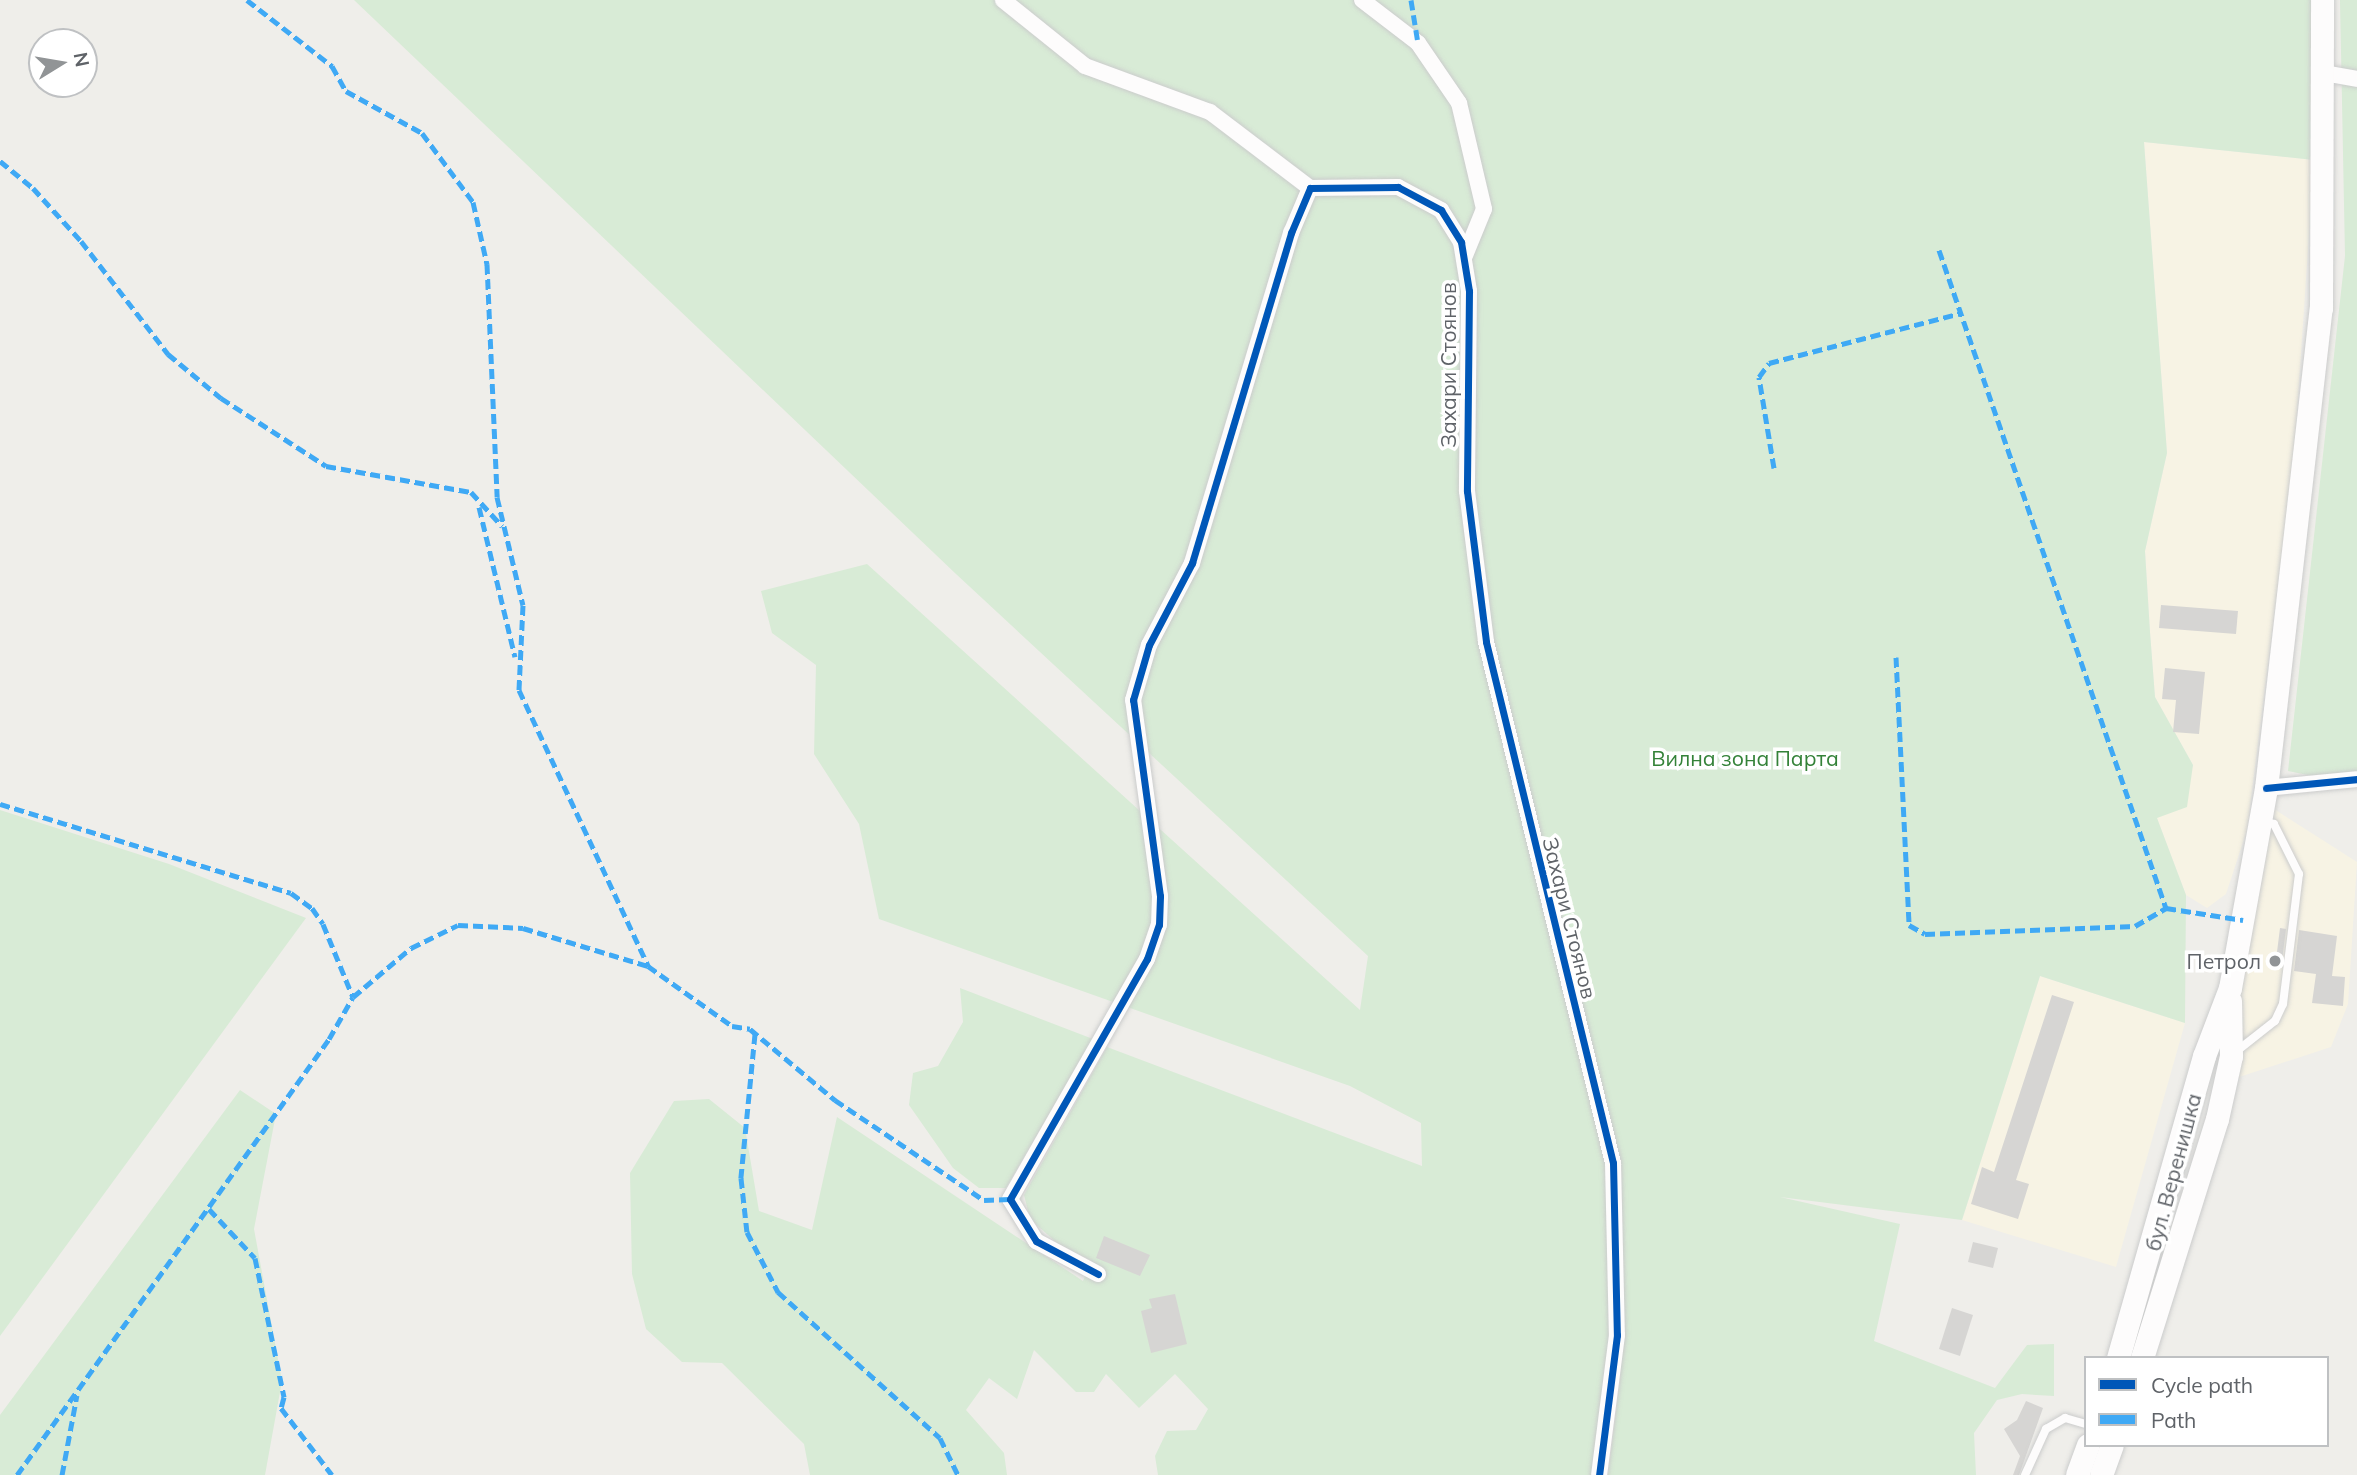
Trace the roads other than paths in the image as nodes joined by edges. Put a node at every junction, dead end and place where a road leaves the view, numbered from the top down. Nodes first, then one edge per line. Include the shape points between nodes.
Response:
1 (1003, 0) edge
2 (1362, 0) edge
3 (2322, 0) edge
4 (2324, 73) junction
5 (2357, 79) edge
6 (1310, 188) junction
7 (1463, 260) junction
8 (2357, 779) edge
9 (2266, 788) junction
10 (2260, 820) junction
11 (2230, 988) junction
12 (2231, 1056) junction
13 (1098, 1274) dead end
14 (2140, 1292) junction
15 (2162, 1300) junction
16 (2119, 1356) edge
17 (2143, 1356) edge
18 (2084, 1423) edge
19 (2087, 1447) edge
20 (2111, 1447) edge
21 (1599, 1475) edge
22 (2025, 1475) edge
23 (2077, 1475) edge
24 (2101, 1475) edge

1 - 6 street via 1085,66 1210,112
2 - 7 street via 1418,43 1459,103 1484,209
3 - 4 main road, бул. Веренишка
4 - 5 street
4 - 9 main road, бул. Веренишка via 2321,308
6 - 7 street, Захари Стоянов via 1398,187 1441,210 1461,242
6 - 13 street via 1291,233 1192,563 1149,645 1133,700 1159,925 1147,959 1010,1199 1036,1241
7 - 21 street, Захари Стоянов via 1469,291 1467,491 1486,642 1613,1163 1617,1335
8 - 9 street
9 - 10 main road, бул. Веренишка
10 - 11 main road, бул. Веренишка
10 - 12 lane via 2274,824 2299,874 2283,1004 2275,1021
11 - 12 main road, бул. Веренишка
11 - 14 main road, бул. Веренишка via 2204,1056
12 - 15 main road, бул. Веренишка
14 - 15 main road
14 - 16 main road, бул. Веренишка
15 - 17 main road, бул. Веренишка
18 - 22 lane via 2065,1418 2046,1429
19 - 23 main road
20 - 24 main road

